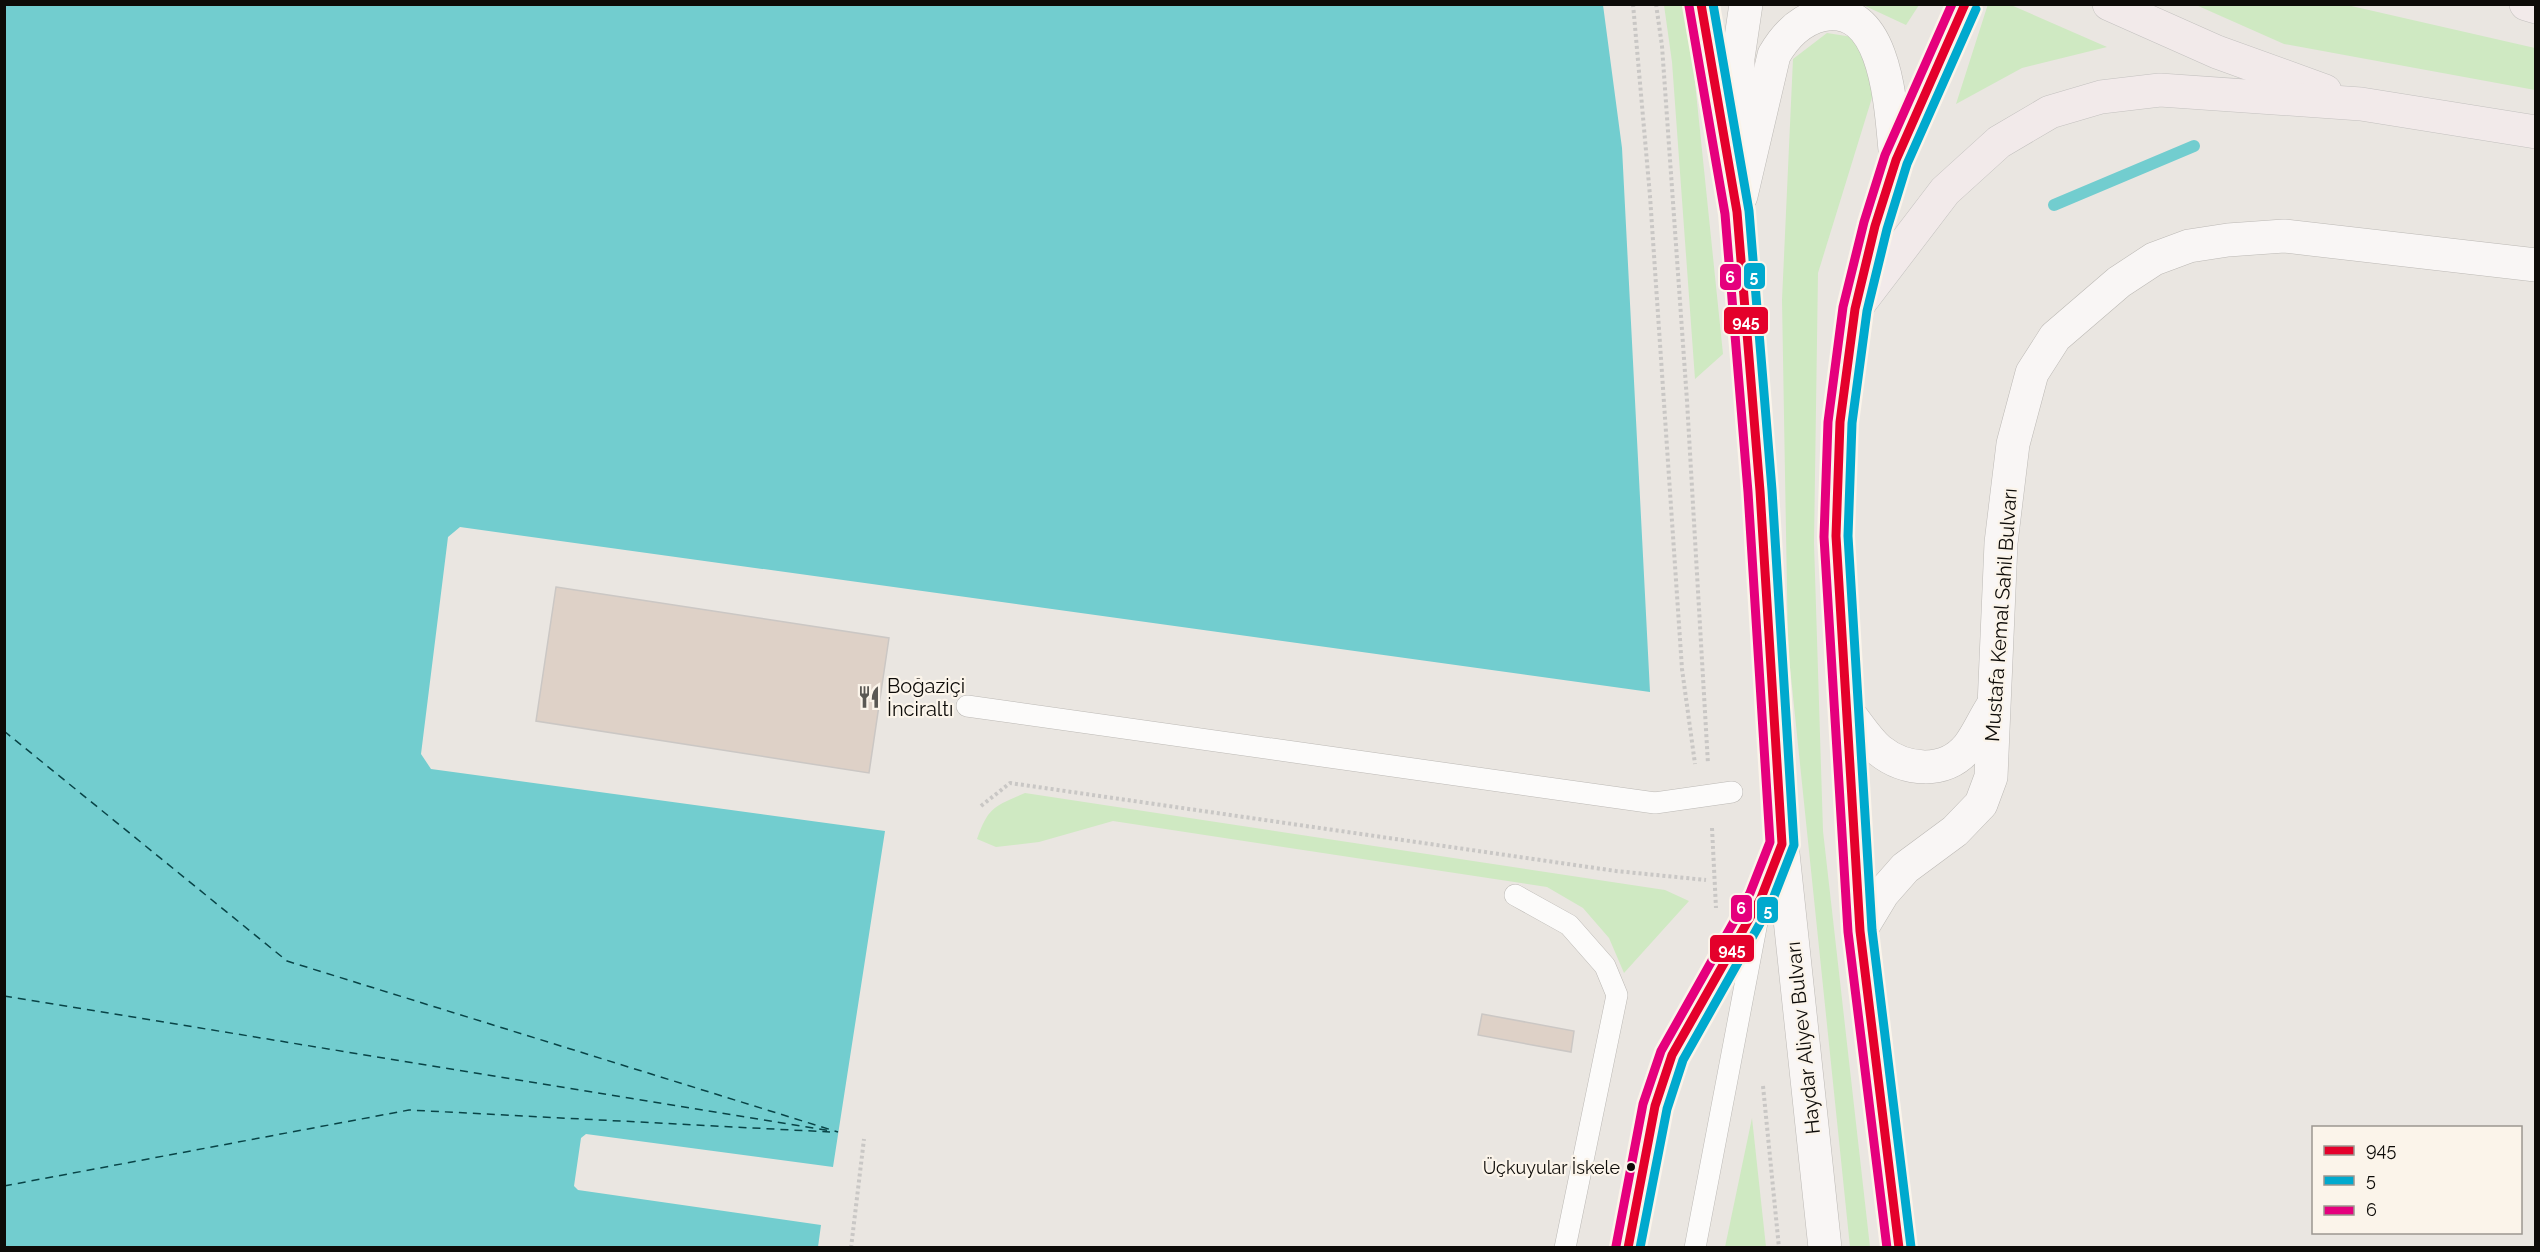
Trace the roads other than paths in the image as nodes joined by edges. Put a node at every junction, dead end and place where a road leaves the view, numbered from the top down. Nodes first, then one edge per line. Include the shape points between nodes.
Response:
1 (1701, 4) edge
2 (1746, 4) edge
3 (1965, 4) edge
4 (2109, 4) edge
5 (2526, 4) edge
6 (2535, 7) edge
7 (2361, 104) junction
8 (2535, 132) edge
9 (1896, 160) junction
10 (1737, 212) junction
11 (2535, 265) edge
12 (1855, 309) junction
13 (1993, 705) junction
14 (967, 706) dead end
15 (1846, 710) junction
16 (1732, 792) dead end
17 (1782, 844) junction
18 (1515, 895) dead end
19 (1761, 898) junction
20 (1860, 931) junction
21 (1565, 1248) edge
22 (1628, 1248) edge
23 (1695, 1248) edge
24 (1825, 1248) edge
25 (1899, 1248) edge

1 - 10 main road, Haydar Aliyev Bulvarı
2 - 10 main road via 1738,58
3 - 9 main road
4 - 7 highway via 2217,52
5 - 6 highway
7 - 8 highway
7 - 12 highway via 2160,90 2101,97 2050,112 1999,142 1945,190
9 - 10 main road via 1879,52 1858,22 1829,14 1815,17 1784,38 1774,55
9 - 12 main road
10 - 17 main road, Haydar Aliyev Bulvarı via 1760,491
11 - 13 main road, Mustafa Kemal Sahil Bulvarı via 2273,237 2189,246 2154,259 2110,288 2055,337 2032,373 2013,444 2001,543
12 - 15 main road via 1839,422 1836,536
13 - 15 main road via 1968,747 1949,762 1926,768 1898,763 1877,749
13 - 20 main road, Mustafa Kemal Sahil Bulvarı via 1991,777 1981,804 1955,831 1905,868 1883,893
14 - 16 lane via 1655,803
15 - 20 main road
17 - 19 lane
17 - 24 main road, Haydar Aliyev Bulvarı
18 - 21 lane via 1569,925 1605,966 1617,995
19 - 22 lane via 1672,1055 1655,1106
19 - 23 lane
20 - 25 main road

